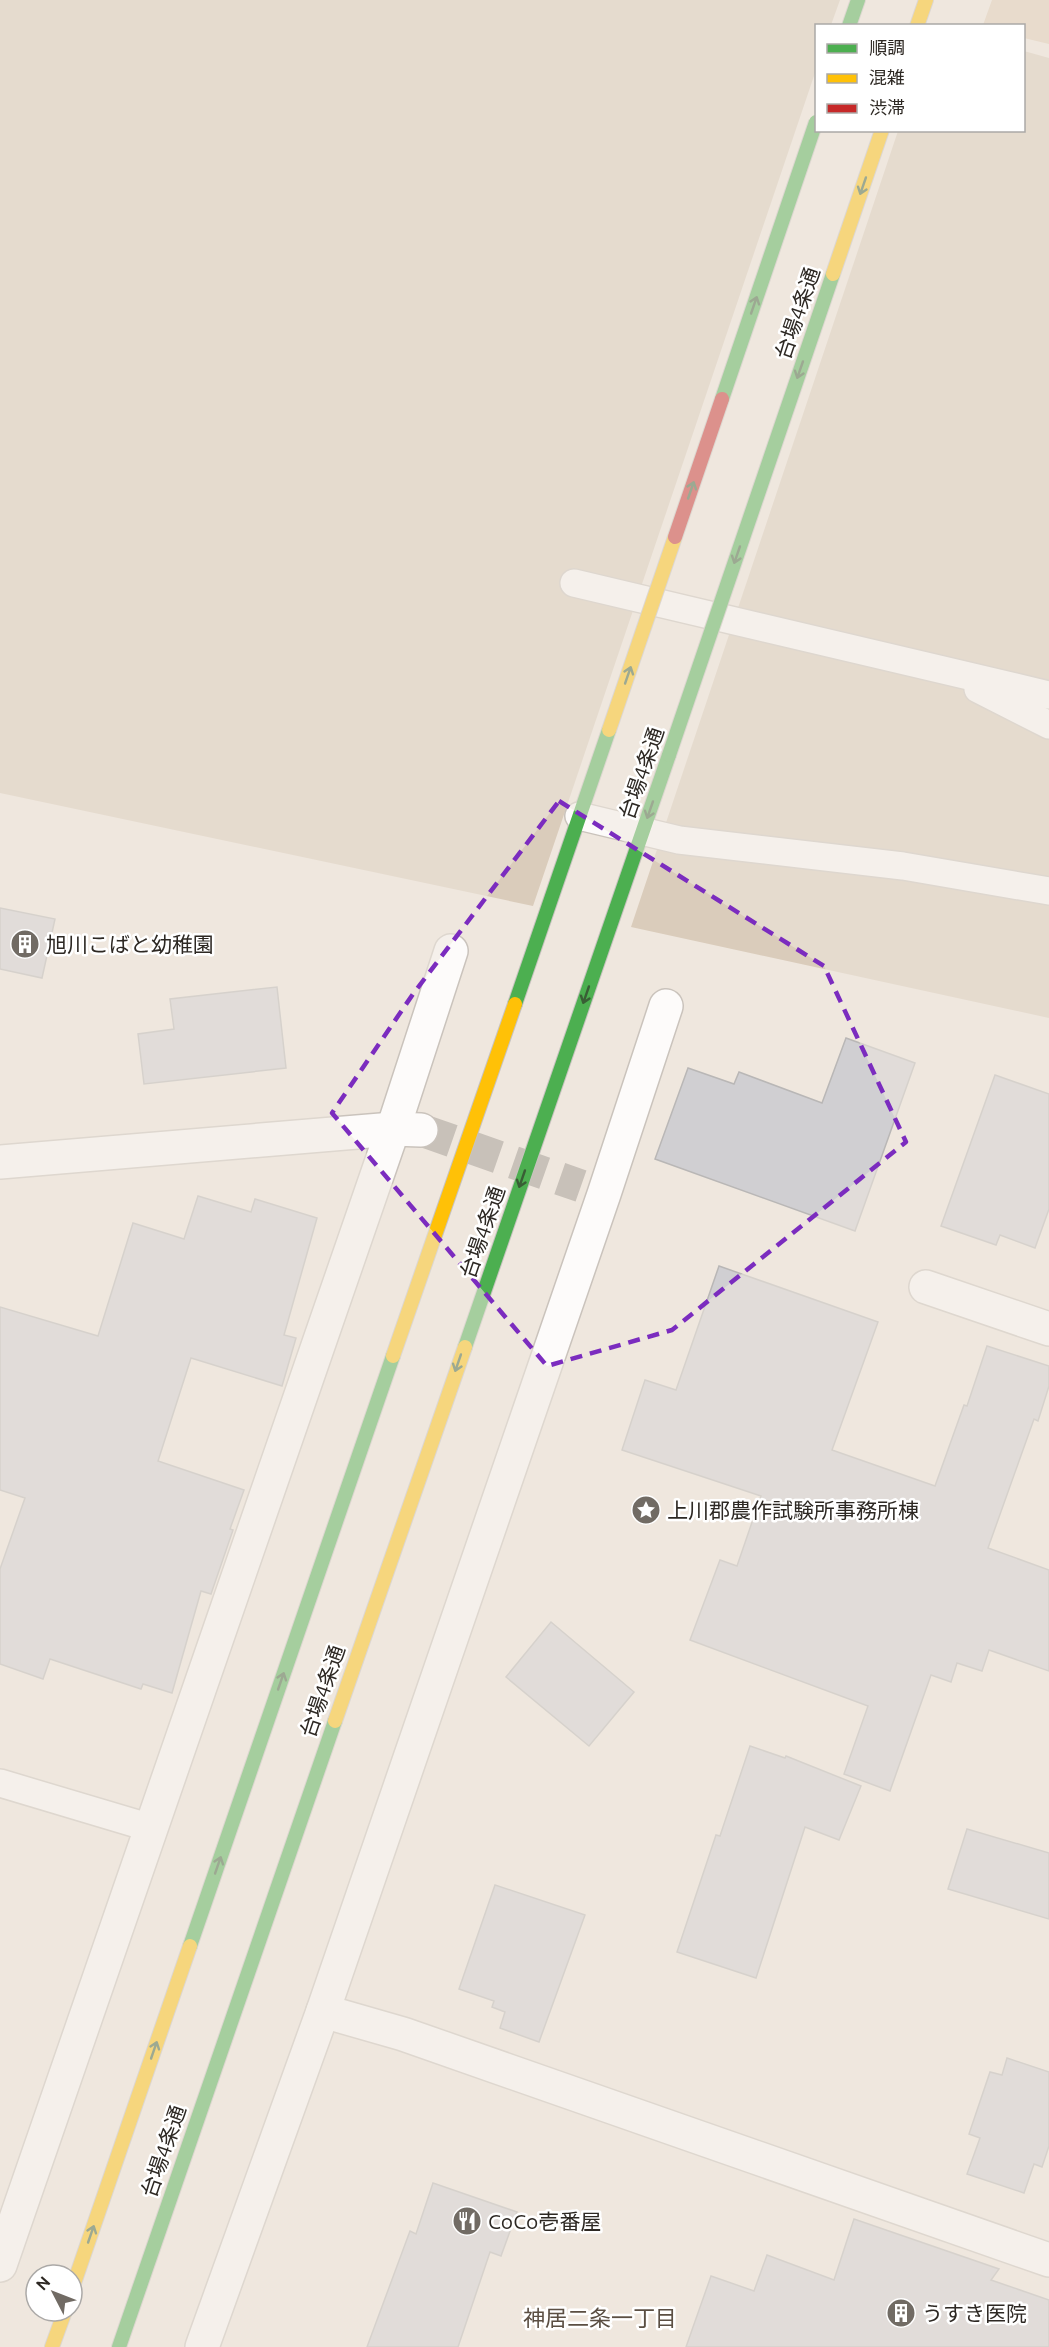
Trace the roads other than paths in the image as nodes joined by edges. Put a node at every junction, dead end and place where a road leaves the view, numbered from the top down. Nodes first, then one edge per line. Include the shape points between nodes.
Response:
1 (858, 0) edge
2 (926, 0) edge
3 (850, 24) edge
4 (918, 24) edge
5 (815, 125) edge
6 (881, 132) edge
7 (574, 583) dead end
8 (933, 666) junction
9 (1049, 695) edge
10 (1049, 725) edge
11 (579, 816) junction
12 (643, 831) junction
13 (1049, 891) edge
14 (451, 951) dead end
15 (666, 1006) dead end
16 (407, 1130) junction
17 (0, 1162) edge
18 (926, 1287) dead end
19 (1049, 1329) edge
20 (0, 1783) edge
21 (151, 1828) junction
22 (323, 2011) junction
23 (1049, 2260) edge
24 (81, 2263) edge
25 (0, 2265) edge
26 (61, 2323) edge
27 (52, 2347) edge
28 (119, 2347) edge
29 (202, 2347) edge

1 - 3 highway
2 - 4 highway
11 -> 5 highway, 台場4条通, bridge
6 -> 12 highway, 台場4条通, bridge
7 - 8 lane
8 - 9 lane
8 - 10 lane
11 - 12 lane
24 -> 11 highway, 台場4条通
12 - 13 lane via 679,840 903,866
12 -> 28 highway, 台場4条通
14 - 16 street
15 - 22 street via 592,1190
16 - 17 street
16 - 21 street
18 - 19 street
20 - 21 lane
21 - 25 street
22 - 23 street via 404,2034
22 - 29 street
26 - 27 highway

